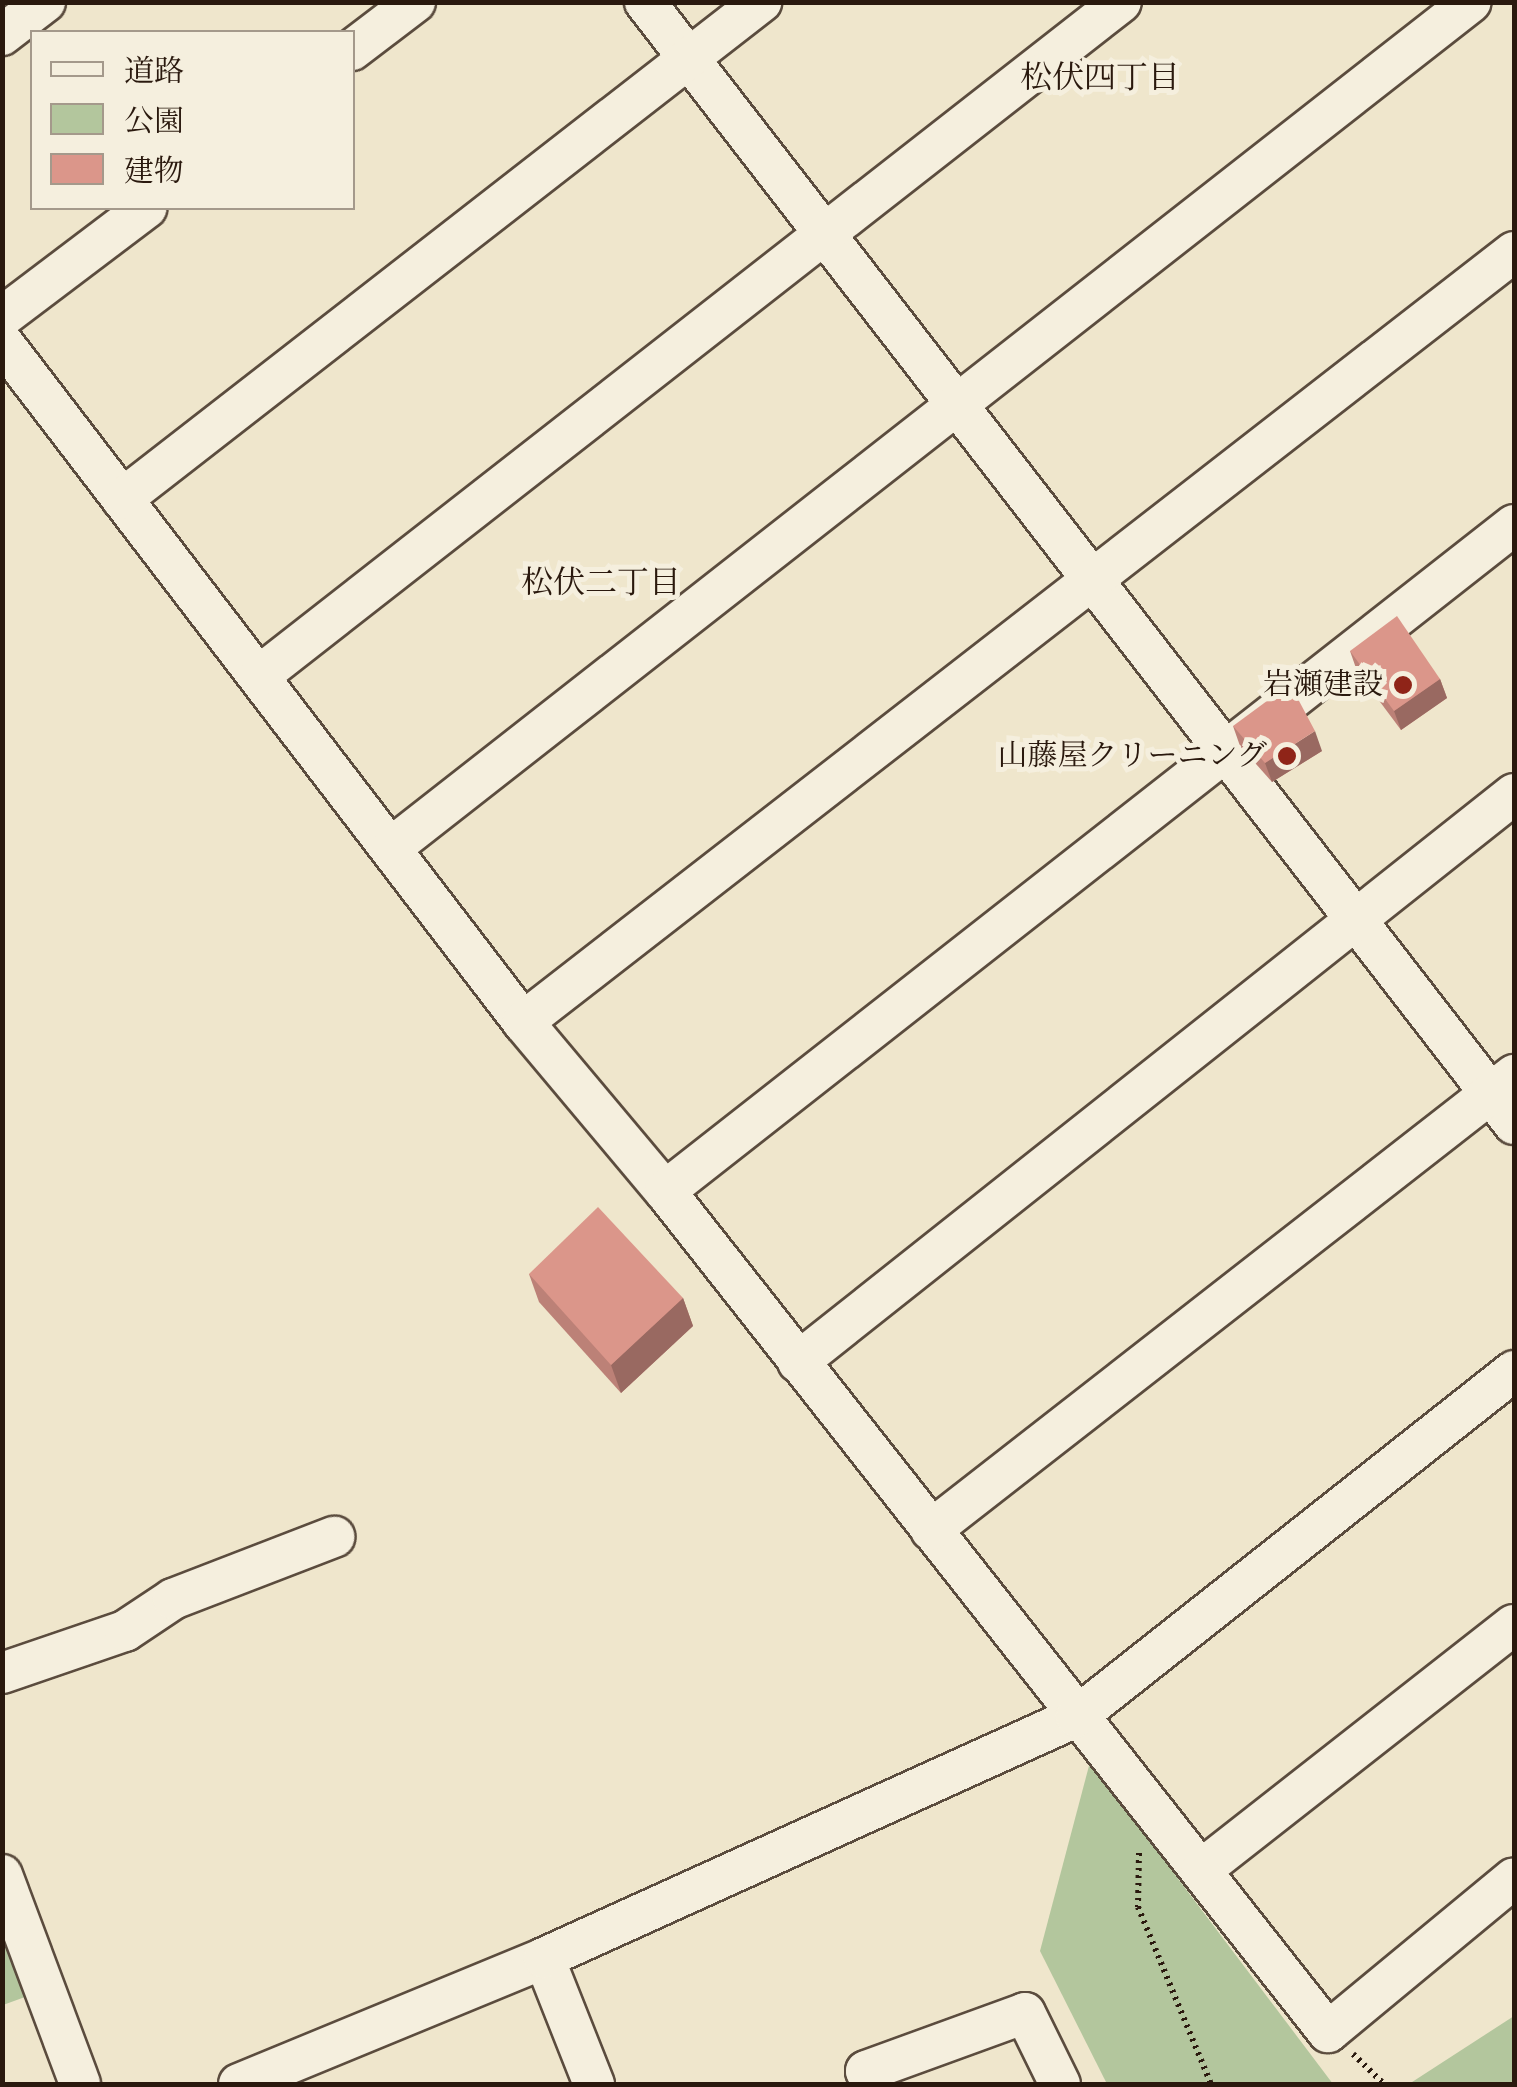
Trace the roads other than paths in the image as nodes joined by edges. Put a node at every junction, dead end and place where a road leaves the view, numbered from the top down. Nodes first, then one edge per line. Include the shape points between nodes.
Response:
1 (45, 2) edge
2 (415, 2) edge
3 (645, 2) edge
4 (761, 2) edge
5 (1121, 2) edge
6 (1471, 2) edge
7 (2, 35) edge
8 (355, 48) edge
9 (689, 59) junction
10 (144, 210) edge
11 (826, 232) junction
12 (1514, 252) edge
13 (4, 342) edge
14 (953, 404) junction
15 (122, 500) junction
16 (1514, 525) edge
17 (1087, 580) junction
18 (259, 676) junction
19 (1221, 752) junction
20 (1514, 794) edge
21 (392, 846) junction
22 (1354, 922) junction
23 (522, 1022) junction
24 (1506, 1098) edge
25 (665, 1191) junction
26 (798, 1362) junction
27 (1514, 1371) edge
28 (930, 1530) junction
29 (334, 1538) dead end
30 (1514, 1625) edge
31 (2, 1673) edge
32 (1076, 1718) junction
33 (1201, 1870) junction
34 (2, 1875) edge
35 (1514, 1878) edge
36 (544, 1958) junction
37 (302, 2073) edge
38 (80, 2084) edge
39 (239, 2084) edge
40 (594, 2084) edge
41 (872, 2084) edge
42 (1060, 2084) edge

1 - 7 street
2 - 8 street
3 - 9 street
4 - 9 street
5 - 11 street
6 - 14 street
9 - 11 street
9 - 15 street
10 - 13 street
11 - 14 street
11 - 18 street
12 - 17 street
13 - 15 street
14 - 17 street
14 - 21 street
15 - 18 street
16 - 19 street
17 - 19 street
17 - 23 street
18 - 21 street
19 - 22 street
19 - 25 street
20 - 22 street
21 - 23 street
22 - 24 street
22 - 26 street
23 - 25 street
24 - 28 street
25 - 26 street
26 - 28 street
27 - 32 street
28 - 32 street
29 - 31 street via 173,1599 126,1631
30 - 33 street
32 - 33 street
32 - 36 street
33 - 35 street via 1328,2032
34 - 38 street
36 - 37 street
36 - 40 street
37 - 39 street
41 - 42 street via 866,2071 1025,2013

